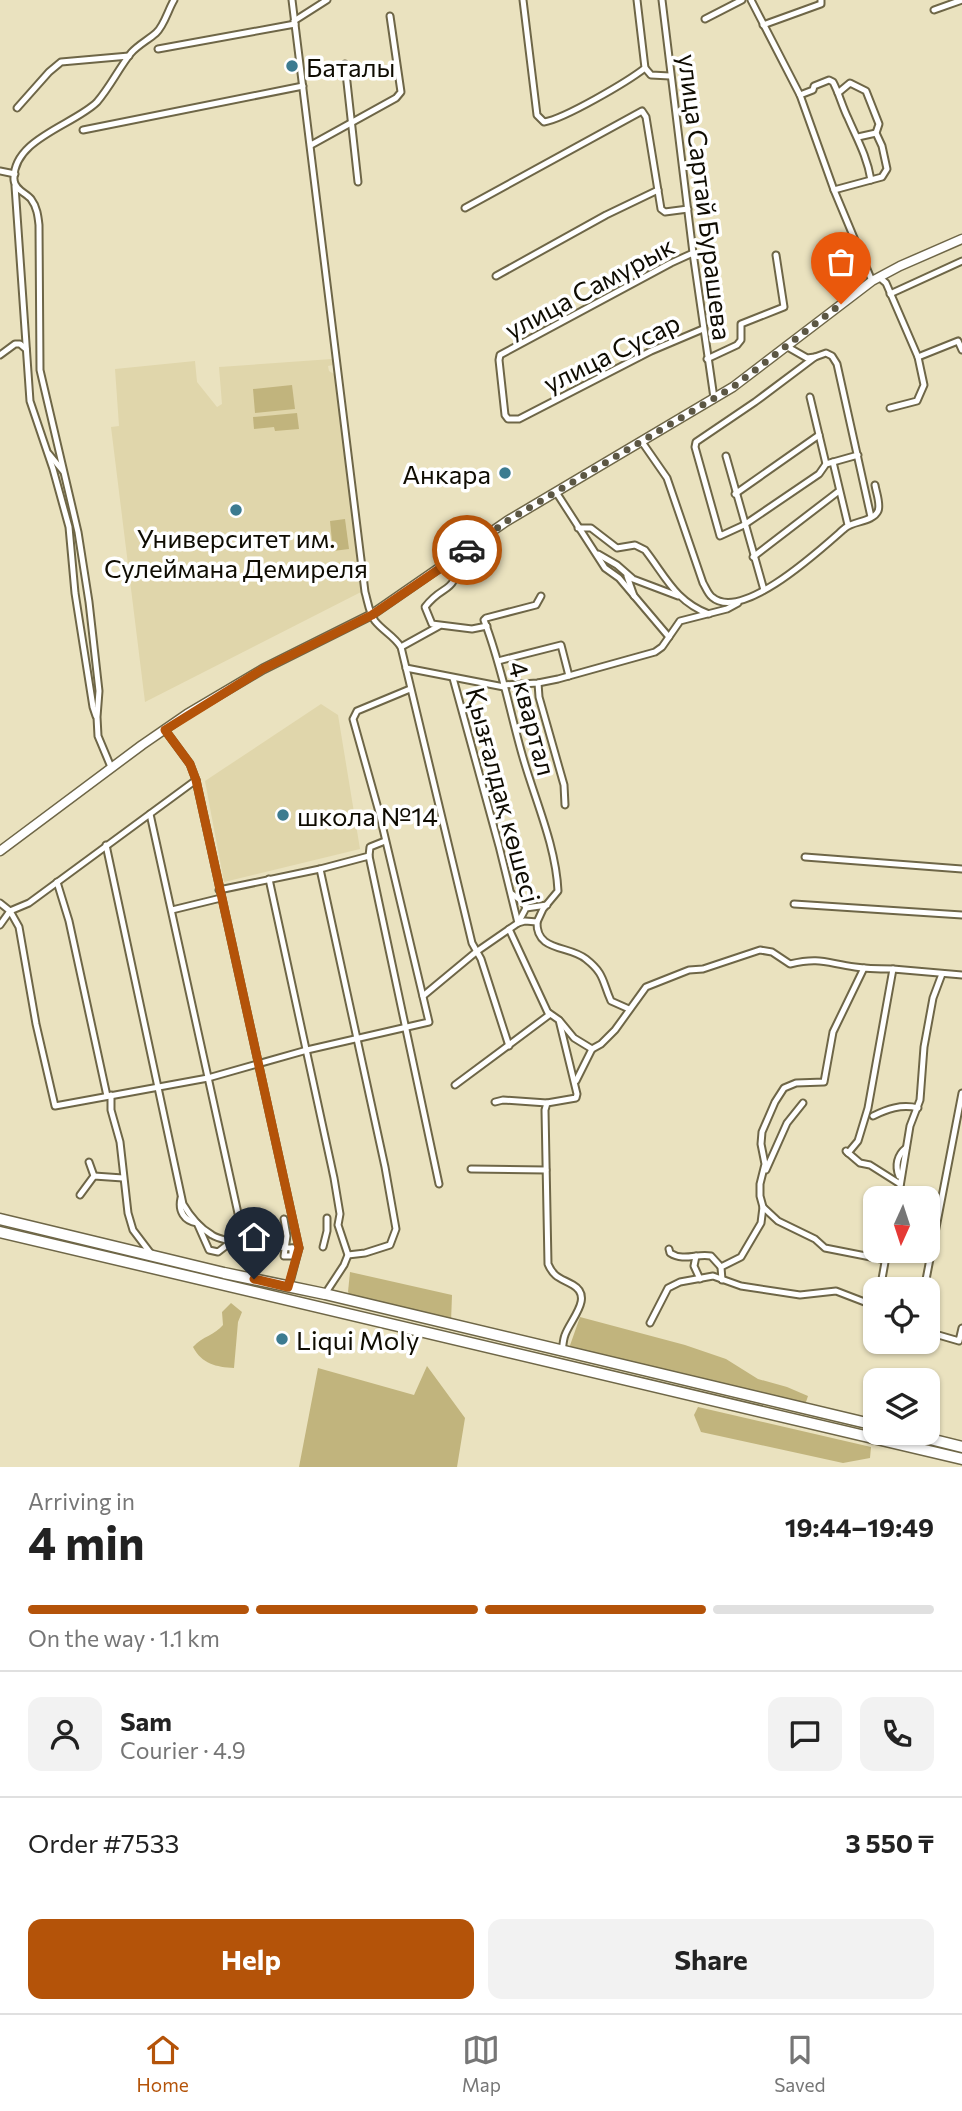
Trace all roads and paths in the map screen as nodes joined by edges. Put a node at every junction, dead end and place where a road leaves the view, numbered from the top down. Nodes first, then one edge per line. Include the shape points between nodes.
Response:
1 (174, 0) edge
2 (292, 0) edge
3 (327, 0) edge
4 (523, 0) edge
5 (637, 0) edge
6 (662, 0) edge
7 (742, 0) edge
8 (751, 0) edge
9 (821, 0) edge
10 (962, 0) edge
11 (934, 10) dead end
12 (390, 16) dead end
13 (705, 19) dead end
14 (295, 22) junction
15 (763, 24) junction
16 (158, 49) dead end
17 (129, 56) junction
18 (345, 64) dead end
19 (645, 68) junction
20 (670, 76) junction
21 (303, 86) junction
22 (838, 93) junction
23 (800, 95) junction
24 (17, 108) dead end
25 (352, 123) junction
26 (83, 130) dead end
27 (876, 133) junction
28 (858, 137) junction
29 (311, 145) junction
30 (0, 171) edge
31 (15, 174) junction
32 (871, 180) junction
33 (358, 183) dead end
34 (15, 186) junction
35 (657, 190) junction
36 (834, 190) junction
37 (465, 208) dead end
38 (688, 209) junction
39 (962, 239) edge
40 (693, 253) junction
41 (776, 256) dead end
42 (962, 261) edge
43 (496, 276) dead end
44 (876, 279) junction
45 (890, 294) junction
46 (703, 329) junction
47 (786, 346) junction
48 (26, 349) junction
49 (962, 349) edge
50 (502, 354) joint
51 (0, 355) edge
52 (815, 357) junction
53 (918, 357) junction
54 (27, 358) junction
55 (707, 359) junction
56 (42, 379) junction
57 (810, 397) dead end
58 (714, 398) junction
59 (890, 408) dead end
60 (819, 435) junction
61 (642, 442) junction
62 (47, 452) junction
63 (858, 455) junction
64 (726, 456) dead end
65 (830, 463) junction
66 (64, 474) junction
67 (875, 485) dead end
68 (839, 491) junction
69 (556, 492) junction
70 (735, 494) junction
71 (871, 517) junction
72 (744, 524) junction
73 (848, 526) junction
74 (578, 528) junction
75 (597, 553) junction
76 (458, 556) junction
77 (753, 557) junction
78 (627, 576) junction
79 (764, 590) junction
80 (541, 596) dead end
81 (678, 596) junction
82 (634, 597) junction
83 (740, 601) junction
84 (709, 614) junction
85 (372, 615) junction
86 (432, 624) junction
87 (439, 626) junction
88 (486, 626) junction
89 (430, 631) junction
90 (668, 637) junction
91 (401, 647) junction
92 (498, 661) junction
93 (406, 668) junction
94 (569, 676) junction
95 (453, 678) junction
96 (538, 683) junction
97 (504, 686) junction
98 (410, 689) junction
99 (97, 717) junction
100 (165, 730) junction
101 (111, 767) junction
102 (196, 780) junction
103 (565, 805) dead end
104 (150, 814) junction
105 (385, 841) junction
106 (106, 845) junction
107 (0, 850) edge
108 (369, 856) junction
109 (806, 857) dead end
110 (320, 869) junction
111 (962, 869) edge
112 (269, 879) junction
113 (57, 881) junction
114 (219, 890) junction
115 (512, 894) junction
116 (221, 898) junction
117 (0, 903) edge
118 (794, 904) dead end
119 (547, 905) junction
120 (526, 908) junction
121 (172, 910) junction
122 (10, 911) junction
123 (962, 915) edge
124 (537, 922) junction
125 (518, 923) junction
126 (0, 925) edge
127 (509, 929) junction
128 (476, 952) junction
129 (864, 968) junction
130 (893, 970) junction
131 (942, 974) junction
132 (962, 975) edge
133 (422, 996) junction
134 (629, 1009) junction
135 (549, 1013) junction
136 (559, 1020) junction
137 (407, 1028) junction
138 (357, 1040) junction
139 (509, 1046) junction
140 (592, 1049) junction
141 (307, 1050) junction
142 (257, 1063) junction
143 (208, 1077) junction
144 (575, 1083) junction
145 (455, 1085) dead end
146 (156, 1087) junction
147 (109, 1096) junction
148 (962, 1096) edge
149 (495, 1102) dead end
150 (547, 1103) junction
151 (803, 1103) dead end
152 (918, 1108) junction
153 (873, 1116) dead end
154 (89, 1162) dead end
155 (471, 1170) dead end
156 (546, 1170) junction
157 (764, 1174) junction
158 (94, 1176) junction
159 (123, 1178) junction
160 (900, 1181) junction
161 (439, 1184) dead end
162 (899, 1186) edge
163 (80, 1195) dead end
164 (763, 1207) junction
165 (340, 1214) junction
166 (327, 1218) dead end
167 (0, 1219) edge
168 (284, 1219) dead end
169 (197, 1223) junction
170 (327, 1231) junction
171 (0, 1232) edge
172 (234, 1241) junction
173 (323, 1247) dead end
174 (284, 1248) junction
175 (295, 1248) junction
176 (669, 1250) dead end
177 (152, 1255) junction
178 (348, 1255) junction
179 (863, 1255) edge
180 (696, 1256) junction
181 (721, 1267) junction
182 (927, 1277) edge
183 (700, 1279) junction
184 (722, 1280) junction
185 (288, 1287) junction
186 (325, 1294) junction
187 (863, 1301) edge
188 (650, 1323) dead end
189 (962, 1328) edge
190 (940, 1336) edge
191 (562, 1352) junction
192 (863, 1422) edge
193 (940, 1442) edge
194 (962, 1447) edge
195 (962, 1459) edge

1 - 17 street via 159,31
2 - 14 street
3 - 14 street
4 - 19 street via 537,116 544,122 589,102
5 - 19 street
6 - 20 street, улица Сартай Бурашева
7 - 13 street
8 - 15 street
9 - 15 street via 821,4
10 - 11 street
12 - 25 street via 401,92
14 - 16 street
14 - 21 street
15 - 23 street
17 - 24 street via 61,62
17 - 31 street via 97,101 24,153
18 - 25 street
19 - 20 street via 651,75
20 - 38 street, улица Сартай Бурашева
21 - 26 street
21 - 29 street
22 - 23 street via 829,80
22 - 27 street via 850,83 866,91 879,124
22 - 28 street
23 - 36 street
25 - 29 street
25 - 33 street
27 - 28 street
27 - 32 street via 887,169
28 - 32 street
29 - 85 street via 365,592
30 - 31 street
31 - 34 street
32 - 36 street
34 - 48 street
34 - 56 street via 30,198 39,225
35 - 37 street via 642,111
35 - 38 street via 665,212
35 - 43 street
36 - 44 street
38 - 40 street, улица Сартай Бурашева
39 - 44 main road
40 - 46 street, улица Сартай Бурашева
40 - 50 street, улица Самурык
41 - 55 street via 785,307 741,324 741,341
42 - 45 street
44 - 45 street via 886,283
44 - 47 main road
45 - 53 street
46 - 50 street, улица Сусар via 519,419 505,415
46 - 55 street, улица Сартай Бурашева
47 - 52 street via 807,358
47 - 58 main road
48 - 51 street via 15,344
48 - 54 street
49 - 53 street via 958,341
52 - 63 street via 826,353 837,364
52 - 72 street via 695,445 717,533 724,536
53 - 59 street via 925,385 920,397
54 - 56 street
54 - 62 street via 30,401
55 - 58 street, улица Сартай Бурашева
56 - 66 street
57 - 60 street
58 - 61 main road
60 - 65 street
60 - 70 street
61 - 69 main road
61 - 83 street via 667,478 703,583 712,597
62 - 66 street
62 - 99 street via 69,527 75,593
63 - 65 street
63 - 71 street
64 - 70 street
65 - 68 street
65 - 72 street
66 - 99 street via 89,602 99,691
67 - 71 street via 878,513
68 - 73 street
68 - 77 street
69 - 74 street
69 - 76 main road
70 - 72 street
71 - 73 street
72 - 77 street
73 - 79 street via 815,556
74 - 75 street
74 - 81 street via 591,528 613,546 635,545 645,550
75 - 78 street
75 - 82 street via 605,568
76 - 85 main road
76 - 86 street via 453,584 425,607
77 - 79 street
78 - 81 street
78 - 82 street
79 - 83 street
80 - 88 street via 537,606 484,618
81 - 84 street
82 - 90 street
83 - 84 street
84 - 90 street via 680,621
85 - 91 street
85 - 100 main road via 263,669
86 - 87 street
86 - 89 street
87 - 88 street
87 - 89 street
88 - 92 street, 4 квартал
89 - 91 street
90 - 94 street via 655,652
91 - 93 street
92 - 94 street via 561,645
92 - 97 street, 4 квартал
93 - 95 street
93 - 98 street
94 - 96 street
95 - 97 street
95 - 115 street, Қызғалдақ көшесі
96 - 97 street
96 - 103 street
97 - 119 street, 4 квартал via 551,852 558,891
98 - 105 street via 354,715
98 - 128 street
99 - 101 street via 98,736
100 - 101 main road
100 - 102 street
101 - 107 main road
102 - 104 street
102 - 114 street
104 - 106 street
104 - 121 street
105 - 108 street via 370,847
105 - 133 street
106 - 113 street
106 - 146 street
108 - 110 street
108 - 137 street
109 - 111 street
110 - 112 street
110 - 138 street
112 - 114 street
112 - 141 street
113 - 122 street
113 - 147 street
114 - 116 street
115 - 120 street
115 - 125 street, Қызғалдақ көшесі
116 - 121 street
116 - 142 street
117 - 122 street
118 - 123 street
119 - 120 street
119 - 124 street
120 - 125 street
121 - 143 street
122 - 126 street
122 - 147 street via 19,927 55,1106
124 - 125 street
124 - 134 street via 547,944 586,958 603,975 611,1001
125 - 127 street
127 - 128 street
127 - 135 street, Қызғалдақ көшесі
128 - 133 street
128 - 139 street
129 - 130 street
129 - 134 street via 818,960 790,964 760,950 646,987
129 - 157 street via 833,1032 824,1082 783,1088 775,1102 762,1132
130 - 131 street
130 - 160 street via 868,1108 858,1141 847,1152
131 - 132 street
131 - 152 street via 924,1047
133 - 137 street via 429,1022
134 - 140 street via 615,1030
135 - 136 street
135 - 139 street
136 - 140 street via 574,1038
136 - 144 street
137 - 138 street
137 - 161 street
138 - 141 street
138 - 178 street via 396,1230 390,1245 382,1250
139 - 145 street
140 - 144 street
141 - 142 street
141 - 165 street
142 - 143 street
142 - 175 street
143 - 146 street
143 - 172 street via 241,1227
144 - 150 street via 576,1098
146 - 147 street
146 - 169 street via 181,1198
147 - 159 street
148 - 182 street
149 - 150 street
150 - 156 street
151 - 157 street via 787,1123
152 - 153 street via 887,1109
152 - 160 street
154 - 158 street
155 - 156 street
156 - 191 street via 548,1264 556,1278 573,1284 581,1295
157 - 164 street
158 - 159 street
158 - 163 street
159 - 177 street via 133,1230
160 - 162 street
164 - 179 street via 825,1248
164 - 181 street via 761,1223 748,1248
165 - 170 street
165 - 178 street via 338,1225
166 - 170 street
167 - 177 highway
168 - 174 street
169 - 172 street via 213,1236
169 - 172 street via 213,1252
170 - 173 street
171 - 195 highway
172 - 174 street
174 - 175 street
175 - 185 street
176 - 180 street via 680,1258
177 - 185 highway
178 - 186 street
180 - 181 street via 711,1256
180 - 183 street via 694,1266
181 - 184 street
183 - 184 street via 713,1276
183 - 188 street via 668,1288
184 - 187 street via 800,1296 836,1291
185 - 186 highway
186 - 191 highway
189 - 190 street via 961,1339 956,1341
191 - 192 highway
193 - 194 highway

